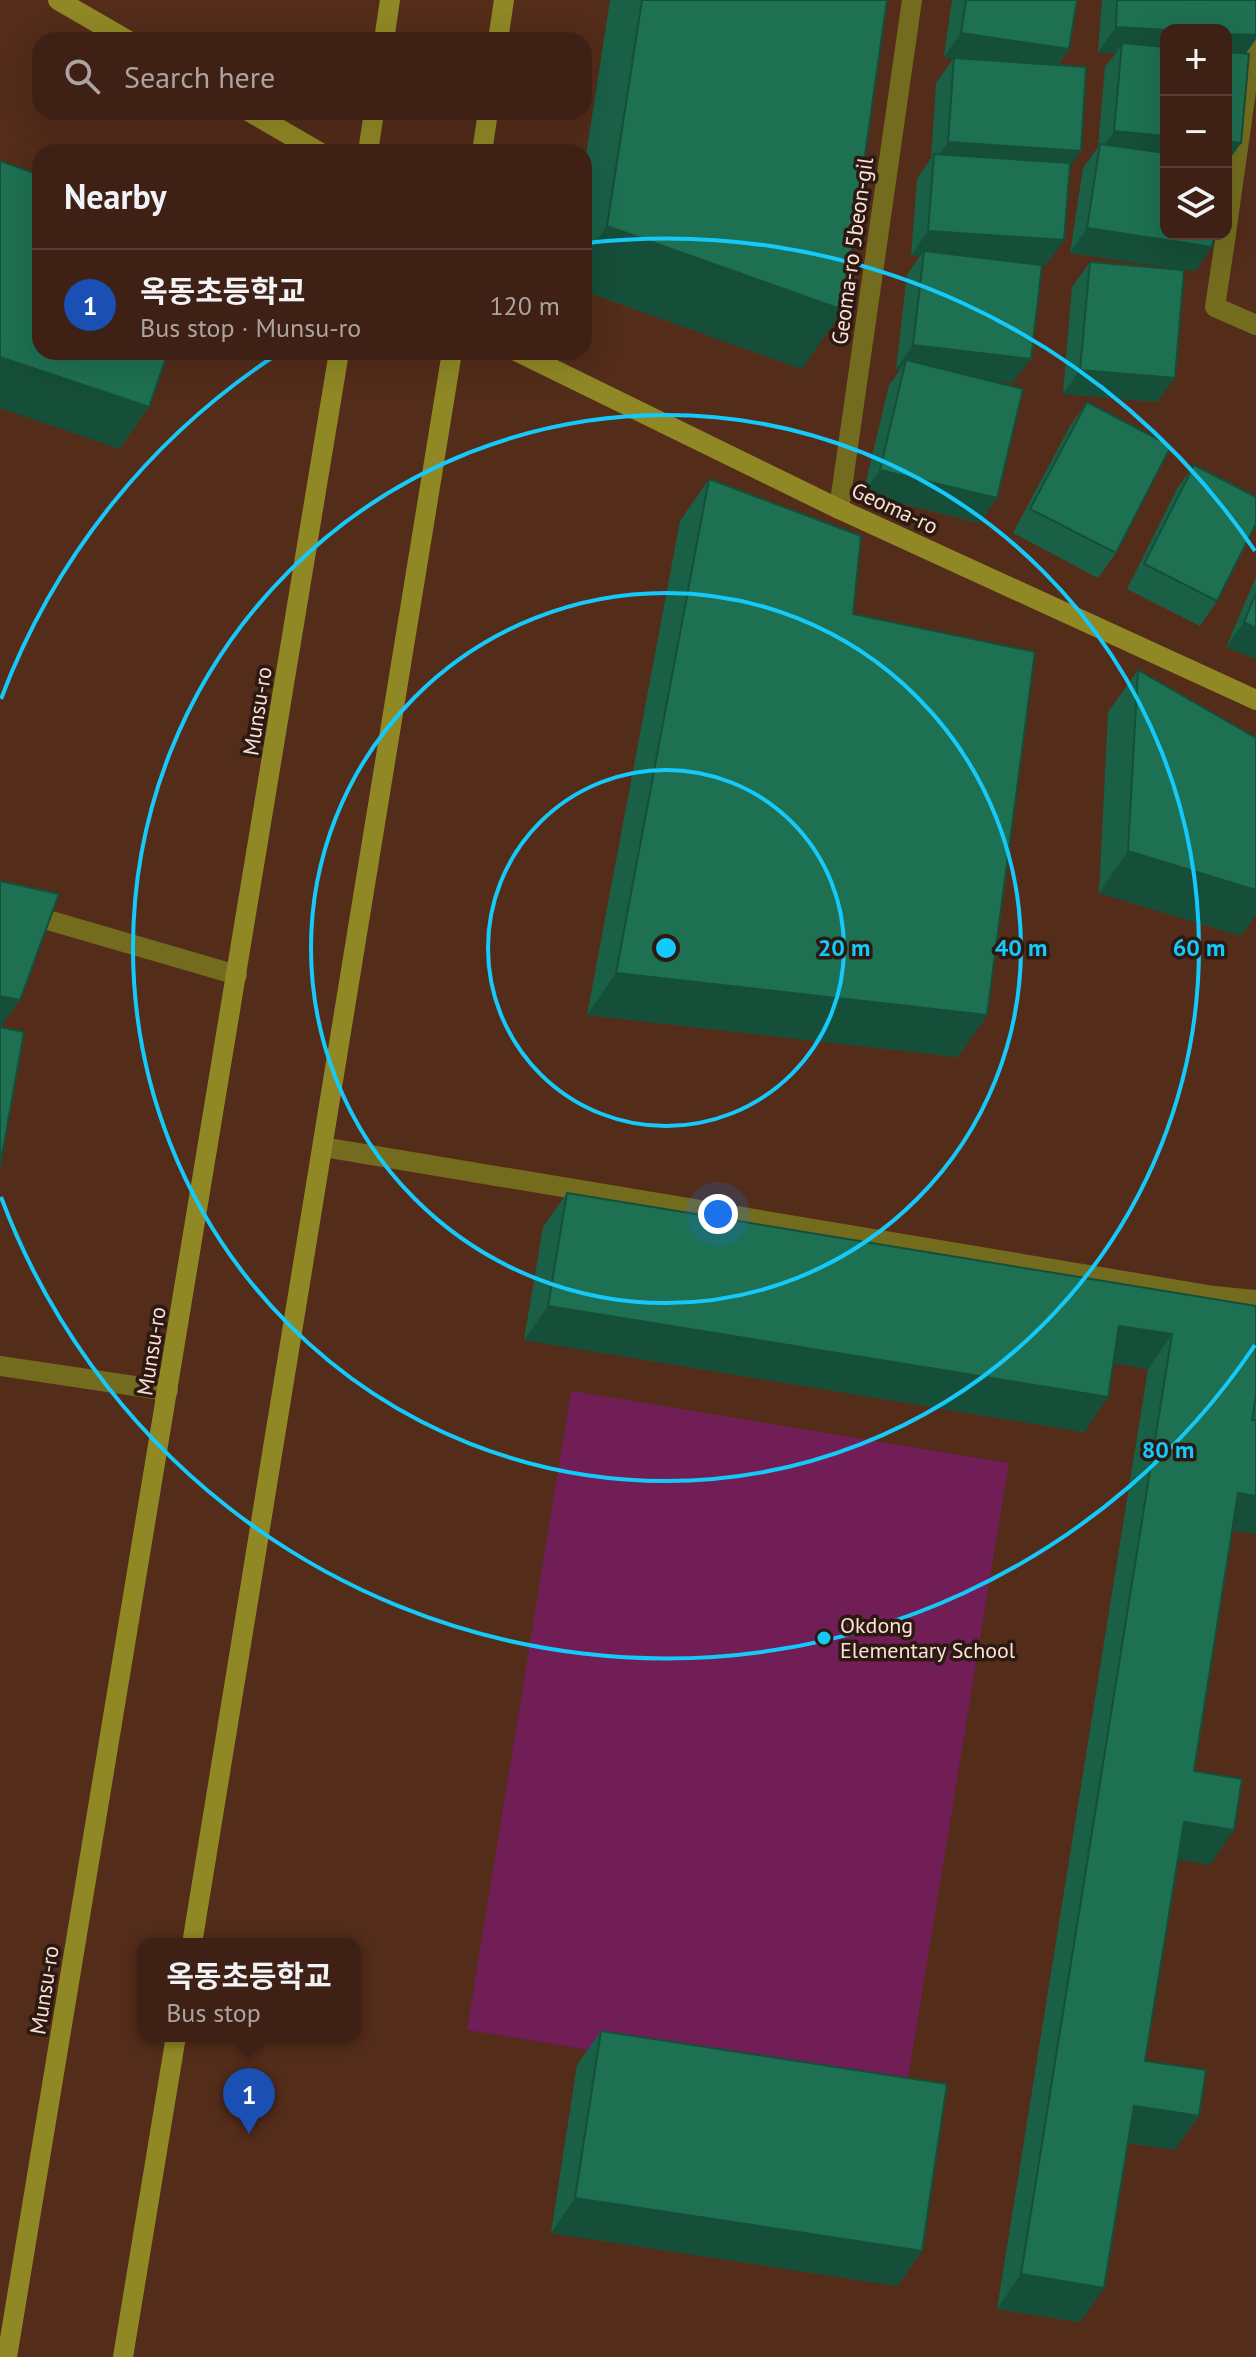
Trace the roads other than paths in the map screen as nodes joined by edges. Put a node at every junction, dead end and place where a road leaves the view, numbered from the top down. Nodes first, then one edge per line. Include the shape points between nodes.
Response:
1 (58, 0) edge
2 (390, 0) edge
3 (504, 0) edge
4 (912, 0) edge
5 (1256, 20) edge
6 (113, 32) edge
7 (385, 32) edge
8 (499, 32) edge
9 (264, 120) edge
10 (373, 120) edge
11 (487, 120) edge
12 (305, 144) edge
13 (369, 144) edge
14 (483, 144) edge
15 (1232, 190) edge
16 (1225, 240) edge
17 (1256, 325) edge
18 (338, 360) edge
19 (451, 360) edge
20 (534, 360) edge
21 (839, 509) junction
22 (1256, 700) edge
23 (0, 906) edge
24 (237, 975) junction
25 (323, 1147) junction
26 (1256, 1300) edge
27 (0, 1366) edge
28 (168, 1391) junction
29 (193, 1938) edge
30 (175, 2042) edge
31 (7, 2357) edge
32 (123, 2357) edge

1 - 6 main road
2 - 7 main road
3 - 8 main road
4 - 21 street, Geoma-ro 5beon-gil
5 - 15 street
9 - 12 main road
10 - 13 main road
11 - 14 main road
16 - 17 street via 1215,307
18 - 24 main road, Munsu-ro
19 - 25 main road
20 - 21 main road, Geoma-ro
21 - 22 main road, Geoma-ro
23 - 24 street
24 - 28 main road, Munsu-ro
25 - 26 street
25 - 29 main road
27 - 28 street
28 - 31 main road, Munsu-ro
30 - 32 main road

